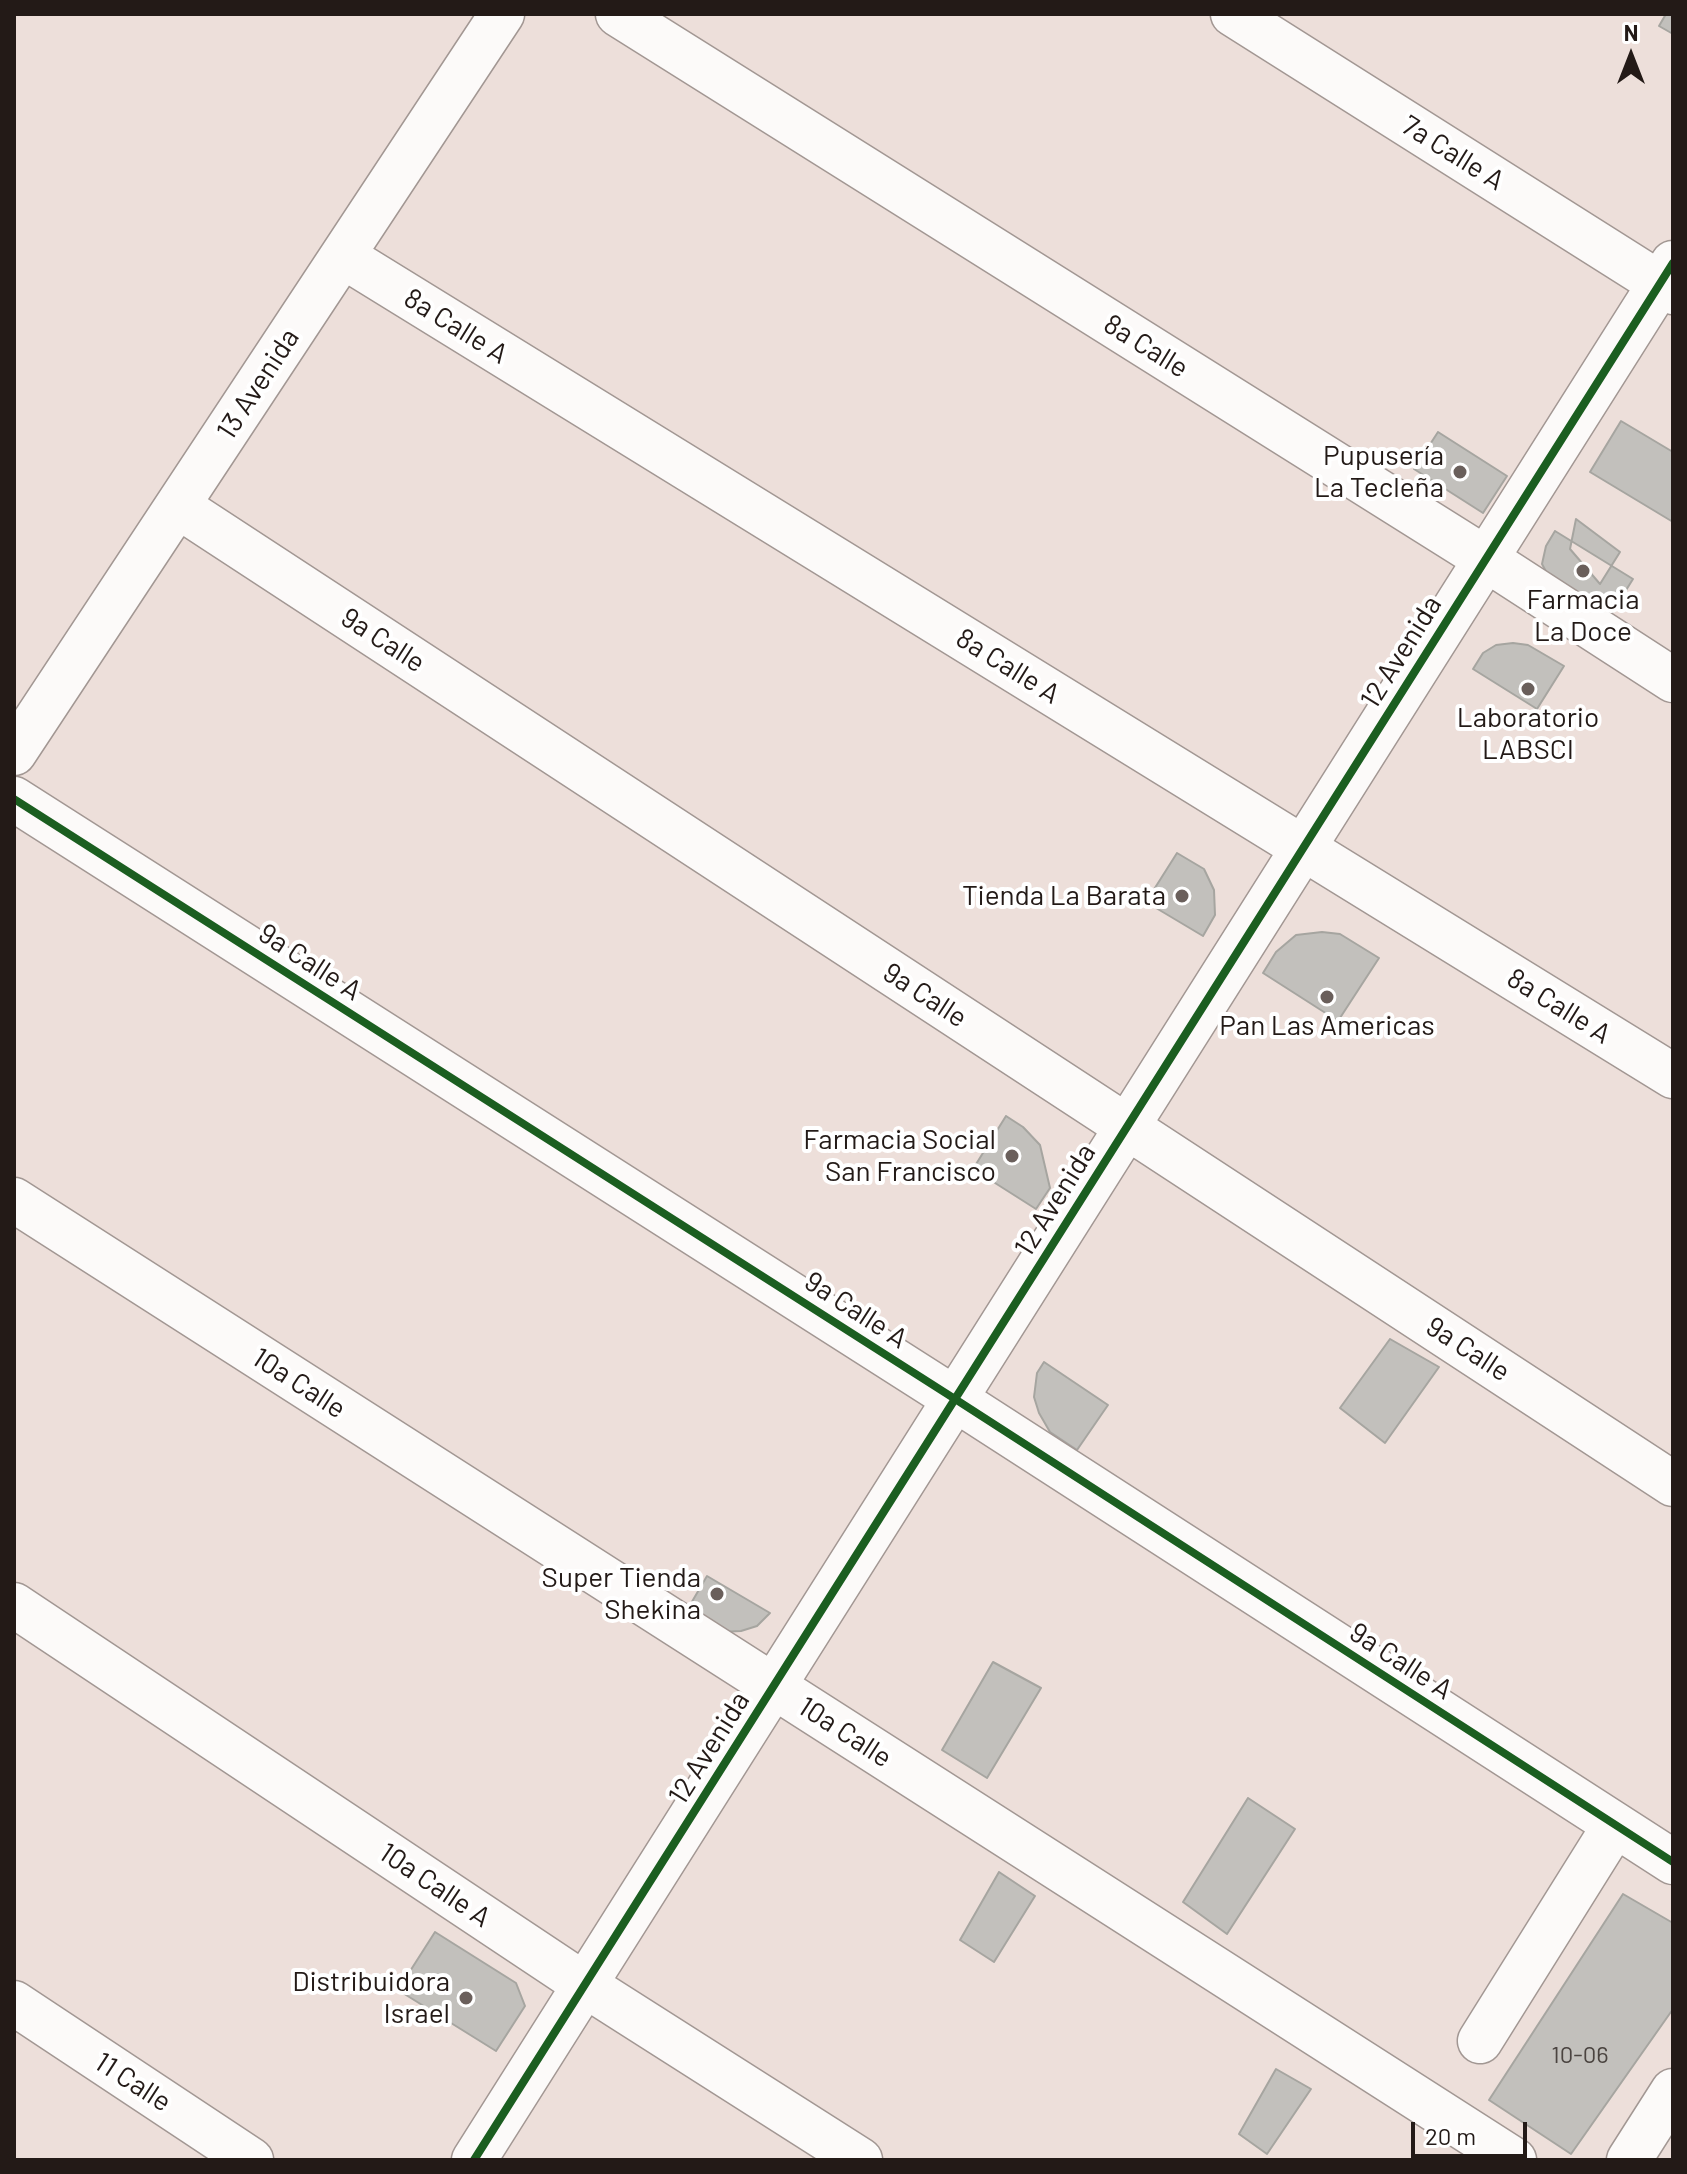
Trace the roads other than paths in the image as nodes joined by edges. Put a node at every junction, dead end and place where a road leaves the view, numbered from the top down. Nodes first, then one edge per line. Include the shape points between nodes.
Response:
1 (502, 14) edge
2 (618, 14) edge
3 (1233, 14) edge
4 (343, 256) junction
5 (1669, 280) edge
6 (178, 506) junction
7 (1486, 559) junction
8 (1673, 680) edge
9 (14, 753) edge
10 (14, 799) edge
11 (1303, 848) junction
12 (1673, 1076) edge
13 (1128, 1127) junction
14 (14, 1200) edge
15 (955, 1399) junction
16 (1673, 1484) edge
17 (14, 1605) edge
18 (774, 1686) junction
19 (1615, 1825) junction
20 (1673, 1862) edge
21 (585, 1985) junction
22 (14, 2003) edge
23 (1480, 2041) dead end
24 (1673, 2091) edge
25 (251, 2160) edge
26 (474, 2160) edge
27 (860, 2160) edge
28 (1514, 2160) edge
29 (1629, 2160) edge

1 - 4 street, 13 Avenida
2 - 7 street, 8a Calle
3 - 5 street, 7a Calle A
4 - 6 street, 13 Avenida
4 - 11 street, 8a Calle A
5 - 7 street, 12 Avenida
6 - 9 street, 13 Avenida
6 - 13 street, 9a Calle
7 - 8 street, 8a Calle
7 - 11 street, 12 Avenida
10 - 15 street, 9a Calle A
11 - 12 street, 8a Calle A
11 - 13 street, 12 Avenida
13 - 15 street, 12 Avenida
13 - 16 street, 9a Calle
14 - 18 street, 10a Calle
15 - 18 street, 12 Avenida
15 - 19 street, 9a Calle A
17 - 21 street, 10a Calle A
18 - 21 street, 12 Avenida
18 - 28 street, 10a Calle
19 - 20 street, 9a Calle A
19 - 23 street
21 - 26 street, 12 Avenida
21 - 27 street, 10a Calle A
22 - 25 street, 11 Calle
24 - 29 street

